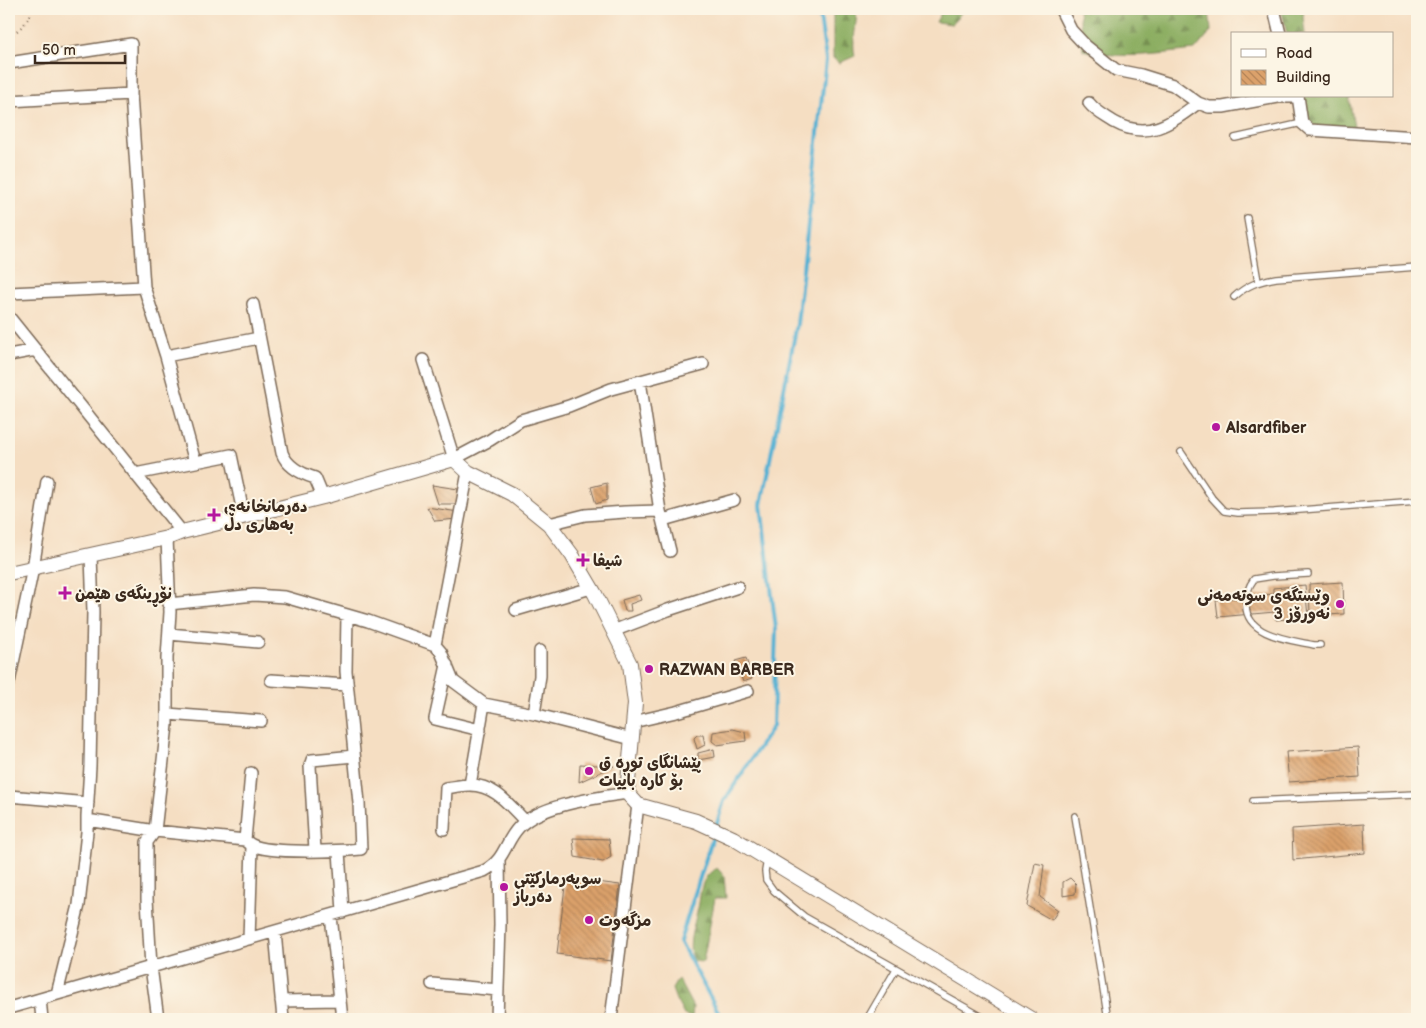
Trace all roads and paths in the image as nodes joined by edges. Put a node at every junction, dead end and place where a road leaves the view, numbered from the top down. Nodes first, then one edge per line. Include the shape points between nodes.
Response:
1 (33, 9) edge
2 (1274, 9) edge
3 (1061, 10) edge
4 (1280, 32) edge
5 (9, 36) edge
6 (9, 62) edge
7 (130, 94) junction
8 (1272, 98) edge
9 (1298, 98) edge
10 (9, 101) edge
11 (1089, 103) dead end
12 (1198, 103) junction
13 (1302, 123) junction
14 (1417, 137) edge
15 (1235, 138) dead end
16 (1246, 218) dead end
17 (1417, 267) edge
18 (1258, 282) junction
19 (144, 287) junction
20 (9, 292) edge
21 (1234, 297) dead end
22 (253, 304) dead end
23 (9, 317) edge
24 (260, 338) junction
25 (36, 350) junction
26 (9, 355) edge
27 (166, 356) junction
28 (424, 360) dead end
29 (704, 364) dead end
30 (640, 381) junction
31 (1181, 452) dead end
32 (454, 459) junction
33 (195, 462) junction
34 (468, 472) junction
35 (135, 474) junction
36 (47, 481) dead end
37 (323, 497) junction
38 (734, 500) dead end
39 (1417, 501) edge
40 (662, 515) junction
41 (244, 517) junction
42 (549, 524) junction
43 (182, 532) junction
44 (168, 538) junction
45 (670, 552) dead end
46 (91, 555) junction
47 (33, 568) junction
48 (9, 573) edge
49 (1308, 574) dead end
50 (738, 587) dead end
51 (591, 588) junction
52 (169, 604) junction
53 (516, 610) dead end
54 (347, 615) junction
55 (613, 631) junction
56 (169, 634) junction
57 (258, 642) dead end
58 (435, 645) junction
59 (1320, 645) dead end
60 (540, 651) dead end
61 (447, 665) junction
62 (271, 680) dead end
63 (9, 682) edge
64 (347, 685) junction
65 (748, 691) dead end
66 (484, 704) junction
67 (167, 714) junction
68 (534, 714) junction
69 (261, 721) dead end
70 (633, 722) junction
71 (480, 730) junction
72 (632, 739) junction
73 (354, 756) junction
74 (251, 773) dead end
75 (470, 785) junction
76 (627, 793) junction
77 (1417, 794) edge
78 (9, 796) edge
79 (1254, 801) dead end
80 (88, 803) junction
81 (638, 805) junction
82 (1075, 816) dead end
83 (87, 820) junction
84 (525, 820) junction
85 (444, 829) dead end
86 (155, 831) junction
87 (249, 843) junction
88 (315, 850) junction
89 (339, 851) junction
90 (499, 860) junction
91 (766, 860) junction
92 (343, 912) junction
93 (331, 916) junction
94 (276, 932) junction
95 (249, 939) junction
96 (151, 967) junction
97 (896, 969) junction
98 (432, 984) dead end
99 (498, 990) junction
100 (57, 994) junction
101 (40, 999) junction
102 (340, 1000) junction
103 (281, 1001) junction
104 (9, 1008) edge
105 (42, 1019) edge
106 (158, 1019) edge
107 (283, 1019) edge
108 (342, 1019) edge
109 (497, 1019) edge
110 (611, 1019) edge
111 (867, 1019) edge
112 (986, 1019) edge
113 (1031, 1019) edge
114 (1108, 1019) edge

1 - 5 path
2 - 4 street
3 - 12 street via 1071,30 1116,70 1173,85
6 - 7 street via 131,44
7 - 10 street
7 - 19 street
8 - 12 street via 1223,107
9 - 13 street
11 - 12 street via 1123,127 1146,131 1164,126
13 - 14 street via 1310,130
13 - 15 lane
16 - 18 lane
17 - 18 lane
18 - 21 lane
19 - 20 street
19 - 27 street
22 - 24 street
23 - 25 street
24 - 27 street
24 - 37 street via 282,453 288,463 315,478
25 - 26 street
25 - 35 street
27 - 33 street
28 - 32 street
29 - 30 street
30 - 32 street via 521,420
30 - 40 street
31 - 39 lane via 1224,511 1274,512
32 - 34 street
32 - 37 street
33 - 35 street
33 - 41 street via 231,455
34 - 42 street via 512,494
34 - 58 street
35 - 43 street
36 - 47 street
37 - 41 street
38 - 40 street
40 - 42 street via 625,512 585,515
40 - 45 street
41 - 43 street
42 - 51 street
43 - 44 street
44 - 46 street
44 - 52 street
46 - 47 street
46 - 80 street via 93,612
47 - 48 street
47 - 63 street
49 - 59 lane via 1254,579 1246,595 1246,609 1254,626 1274,636
50 - 55 street
51 - 53 street
51 - 55 street
52 - 54 street via 254,595 285,597
52 - 56 street
54 - 58 street
54 - 64 street
55 - 70 street via 630,664 635,703
56 - 57 street
56 - 67 street
58 - 61 street
60 - 68 street
61 - 66 street via 453,681
61 - 71 street via 434,718
62 - 64 street
64 - 73 street
65 - 70 street
66 - 68 street
66 - 71 street
67 - 69 street
67 - 86 street
68 - 72 street
70 - 72 street
71 - 75 street
72 - 76 street
73 - 88 street via 312,760
73 - 89 street via 361,849
74 - 87 street
75 - 84 street via 489,789 501,796
75 - 85 street via 446,788
76 - 81 street
76 - 84 street via 576,802
77 - 79 lane
78 - 80 street
80 - 83 street
81 - 91 street via 696,821 733,838
81 - 110 street
82 - 114 lane
83 - 86 street
83 - 100 street via 79,905
84 - 90 street
86 - 87 street
86 - 96 street via 147,842
87 - 88 street via 283,851
87 - 95 street
88 - 89 street
89 - 92 street
90 - 92 street via 484,871
90 - 99 street
91 - 97 lane via 766,880 774,892 805,916
91 - 113 street
92 - 93 street
93 - 94 street
93 - 102 street
94 - 95 street
94 - 103 street
95 - 96 street
96 - 100 street
96 - 106 street
97 - 111 lane
97 - 112 lane
98 - 99 street
99 - 109 street
100 - 101 street
101 - 104 street
101 - 105 street
102 - 103 street
102 - 108 street
103 - 107 street

